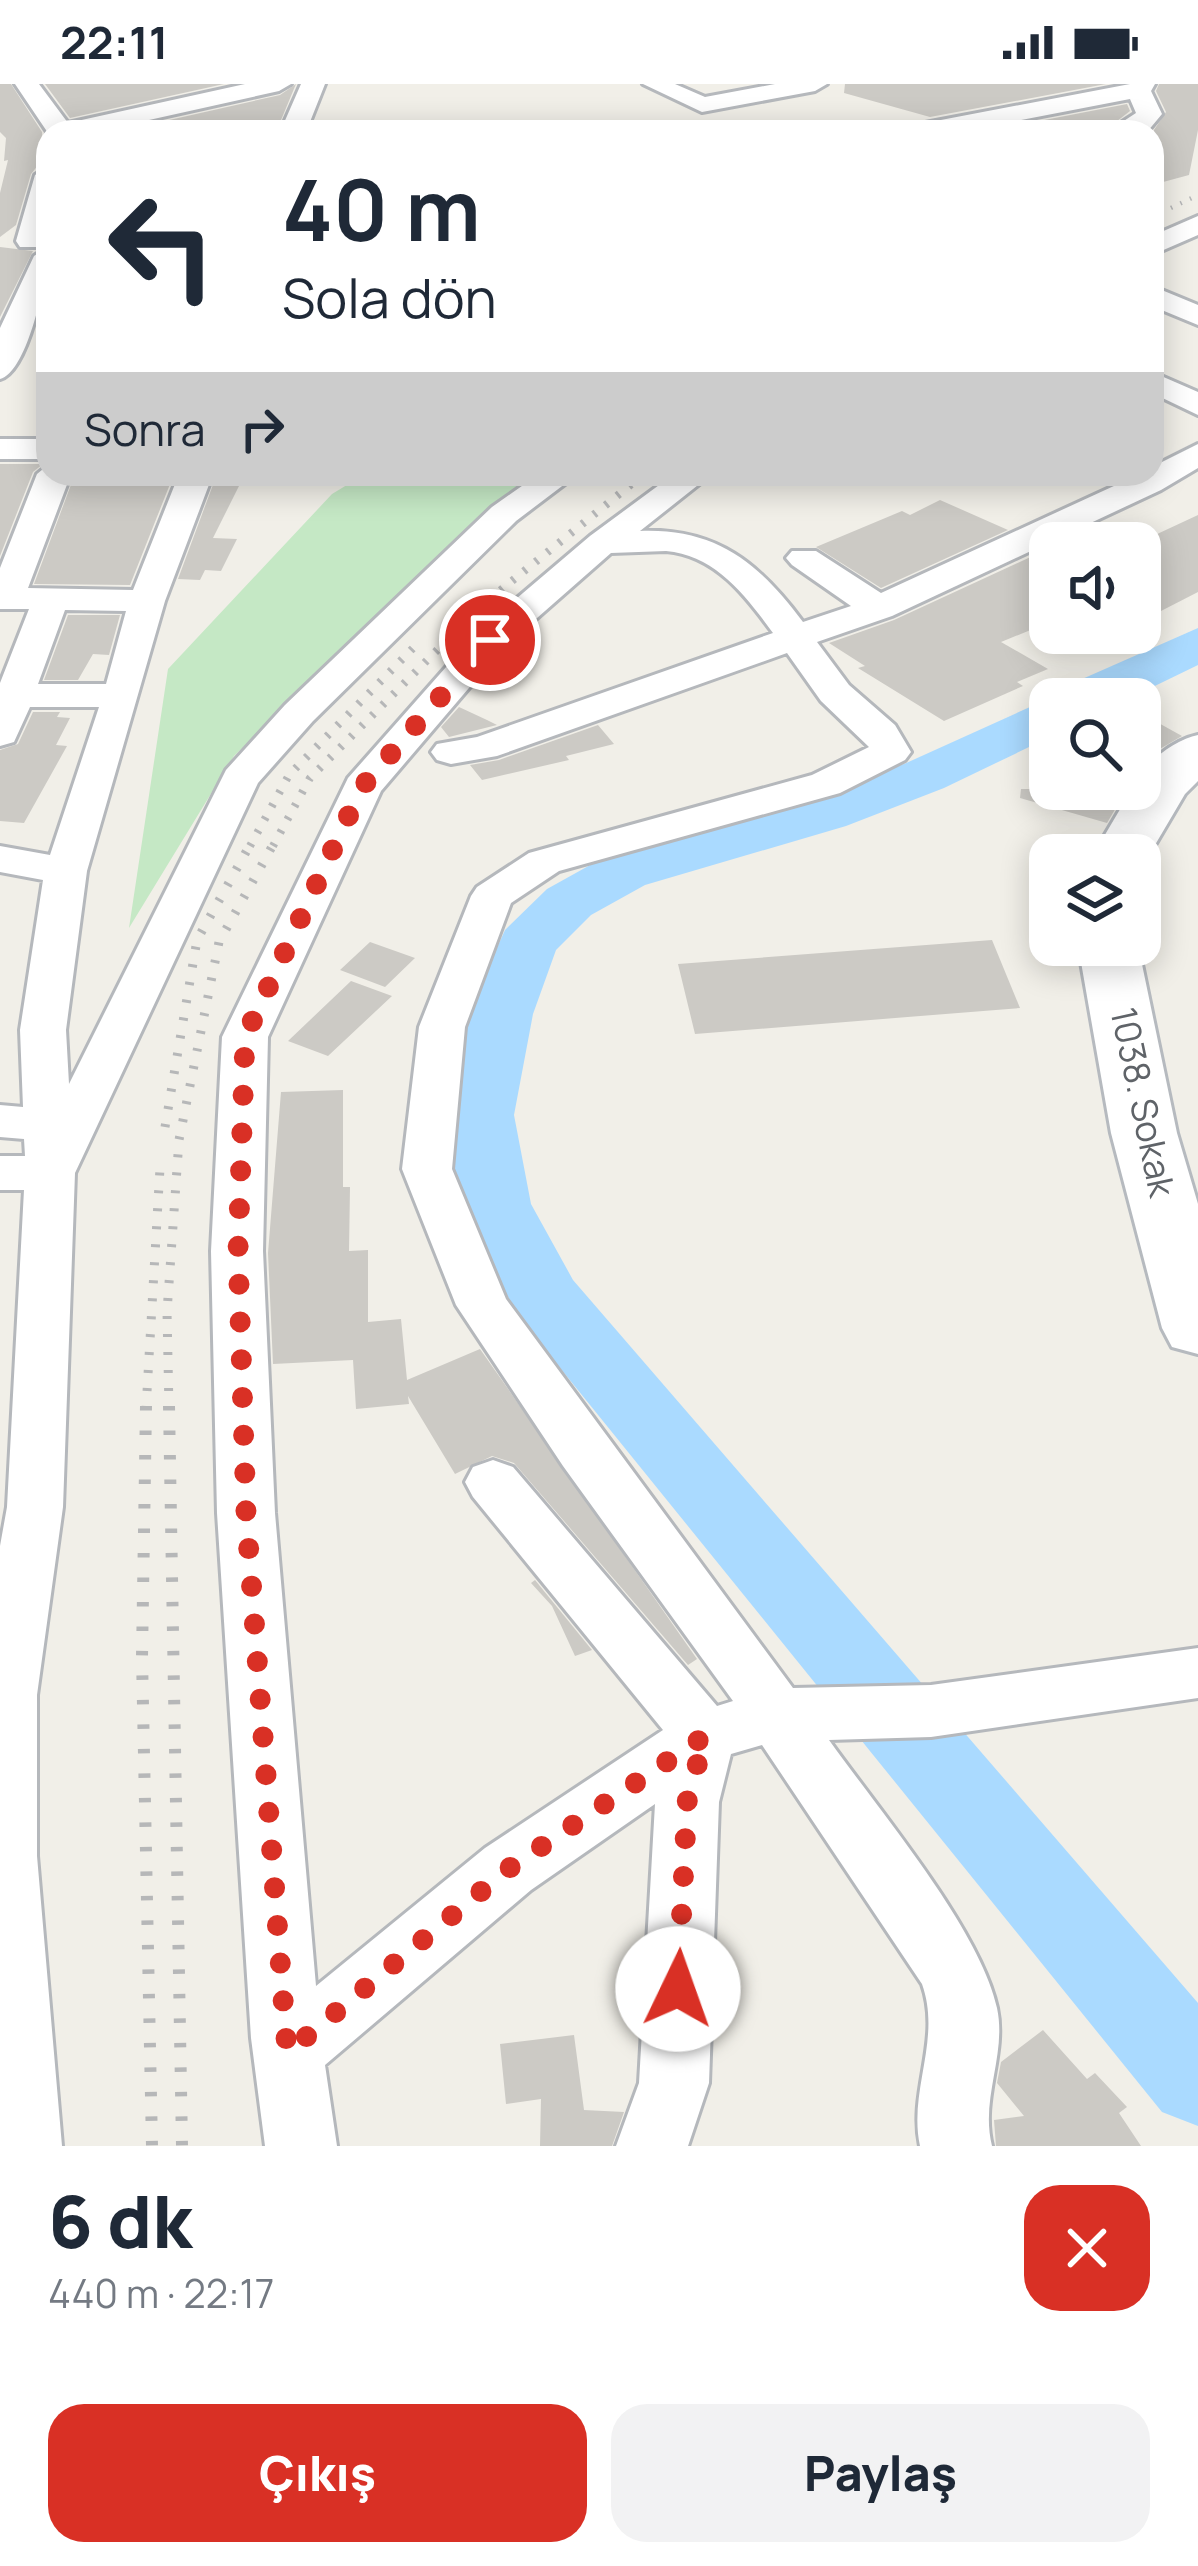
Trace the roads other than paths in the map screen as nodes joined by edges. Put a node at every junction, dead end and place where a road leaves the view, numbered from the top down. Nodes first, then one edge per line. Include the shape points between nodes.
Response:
1 (26, 84) edge
2 (279, 84) edge
3 (314, 84) edge
4 (655, 84) edge
5 (815, 84) edge
6 (1141, 87) edge
7 (0, 89) edge
8 (52, 120) edge
9 (111, 120) edge
10 (298, 120) edge
11 (979, 120) edge
12 (1144, 120) edge
13 (1198, 224) edge
14 (0, 240) edge
15 (1164, 241) edge
16 (36, 245) edge
17 (26, 290) edge
18 (1164, 300) edge
19 (1198, 316) edge
20 (0, 370) edge
21 (1164, 387) edge
22 (1198, 405) edge
23 (0, 449) edge
24 (36, 449) edge
25 (1198, 454) edge
26 (1164, 474) edge
27 (49, 486) edge
28 (191, 486) edge
29 (544, 486) edge
30 (679, 486) edge
31 (1143, 486) edge
32 (602, 543) junction
33 (804, 559) dead end
34 (3, 598) edge
35 (50, 601) junction
36 (147, 601) junction
37 (879, 608) junction
38 (795, 636) junction
39 (9, 696) edge
40 (122, 696) junction
41 (0, 734) edge
42 (1198, 751) edge
43 (451, 752) dead end
44 (1134, 834) edge
45 (0, 859) edge
46 (66, 872) junction
47 (1112, 966) edge
48 (22, 1032) edge
49 (0, 1121) edge
50 (33, 1157) edge
51 (1198, 1328) edge
52 (493, 1482) dead end
53 (1198, 1673) edge
54 (3, 1695) edge
55 (788, 1715) junction
56 (705, 1736) junction
57 (288, 2052) junction
58 (26, 2146) edge
59 (301, 2146) edge
60 (652, 2146) edge
61 (956, 2146) edge

1 - 7 street
1 - 8 street
2 - 9 street
3 - 10 street
4 - 5 street via 702,105
6 - 11 street
6 - 12 street
13 - 15 street
14 - 16 street
17 - 20 street
18 - 19 street
21 - 22 street
23 - 24 street
25 - 26 street
27 - 34 street
28 - 36 street
29 - 50 street via 504,514 240,779
30 - 32 street
31 - 37 street
32 - 38 street via 689,543 740,571
32 - 57 street via 490,640 362,787 245,1037 238,1251 246,1513
33 - 37 street
34 - 35 street
35 - 36 street
35 - 39 street
36 - 40 street
37 - 38 street
38 - 43 street via 483,748
38 - 55 street via 837,697 884,731 891,752 826,784 544,862 492,896 442,1027 427,1169 482,1305 583,1451
39 - 40 street
39 - 41 street
40 - 46 street
42 - 44 street via 1162,785
45 - 46 street
46 - 48 street
47 - 51 street, 1038. Sokak via 1144,1133
48 - 50 street
49 - 50 street
50 - 54 street via 35,1507
52 - 56 street
53 - 55 street via 931,1711
54 - 58 street via 5,1856
55 - 56 street
55 - 61 street via 963,1998 966,2037 946,2115
56 - 57 street via 508,1869
56 - 60 street via 687,1802 674,2083
57 - 59 street

